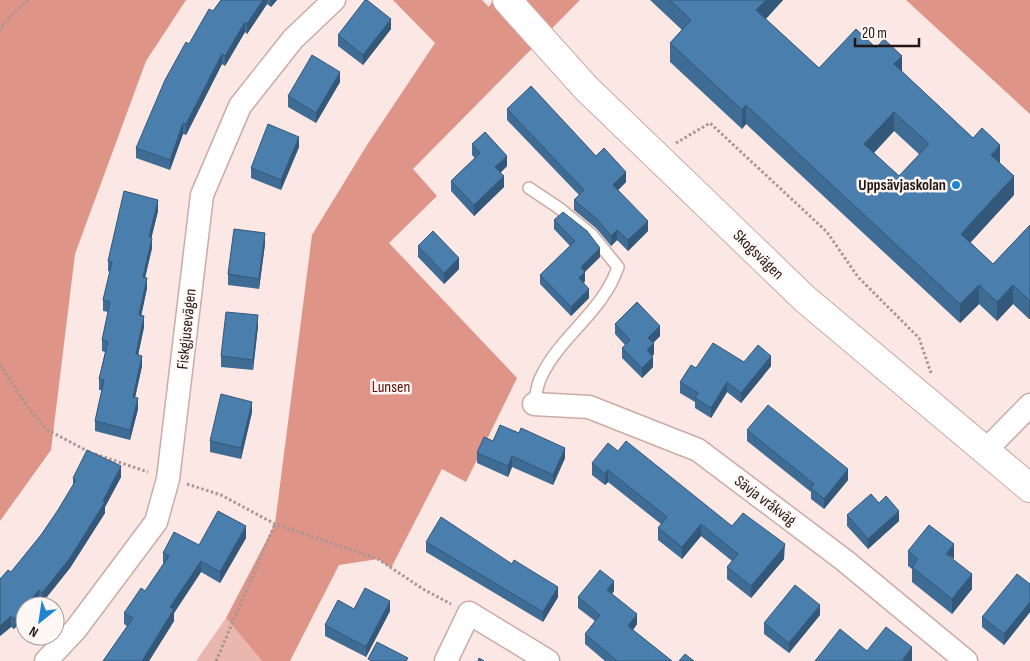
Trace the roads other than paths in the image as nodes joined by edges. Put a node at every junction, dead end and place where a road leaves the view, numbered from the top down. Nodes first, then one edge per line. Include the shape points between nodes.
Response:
1 (334, 0) edge
2 (507, 0) edge
3 (529, 188) dead end
4 (534, 404) joint
5 (1030, 405) edge
6 (985, 451) junction
7 (1030, 488) edge
8 (46, 661) edge
9 (446, 661) edge
10 (548, 661) edge
11 (966, 661) edge

1 - 8 street, Fiskgjusevägen via 293,38 240,106 202,195 168,479 156,522 76,629
2 - 6 street, Skogsvägen via 586,88 805,299
3 - 4 lane via 592,235 618,267 598,306 564,342 540,378
4 - 11 street, Sävja vråkväg via 589,407 698,450 844,560
5 - 6 street
6 - 7 street, Skogsvägen
9 - 10 street via 469,613

